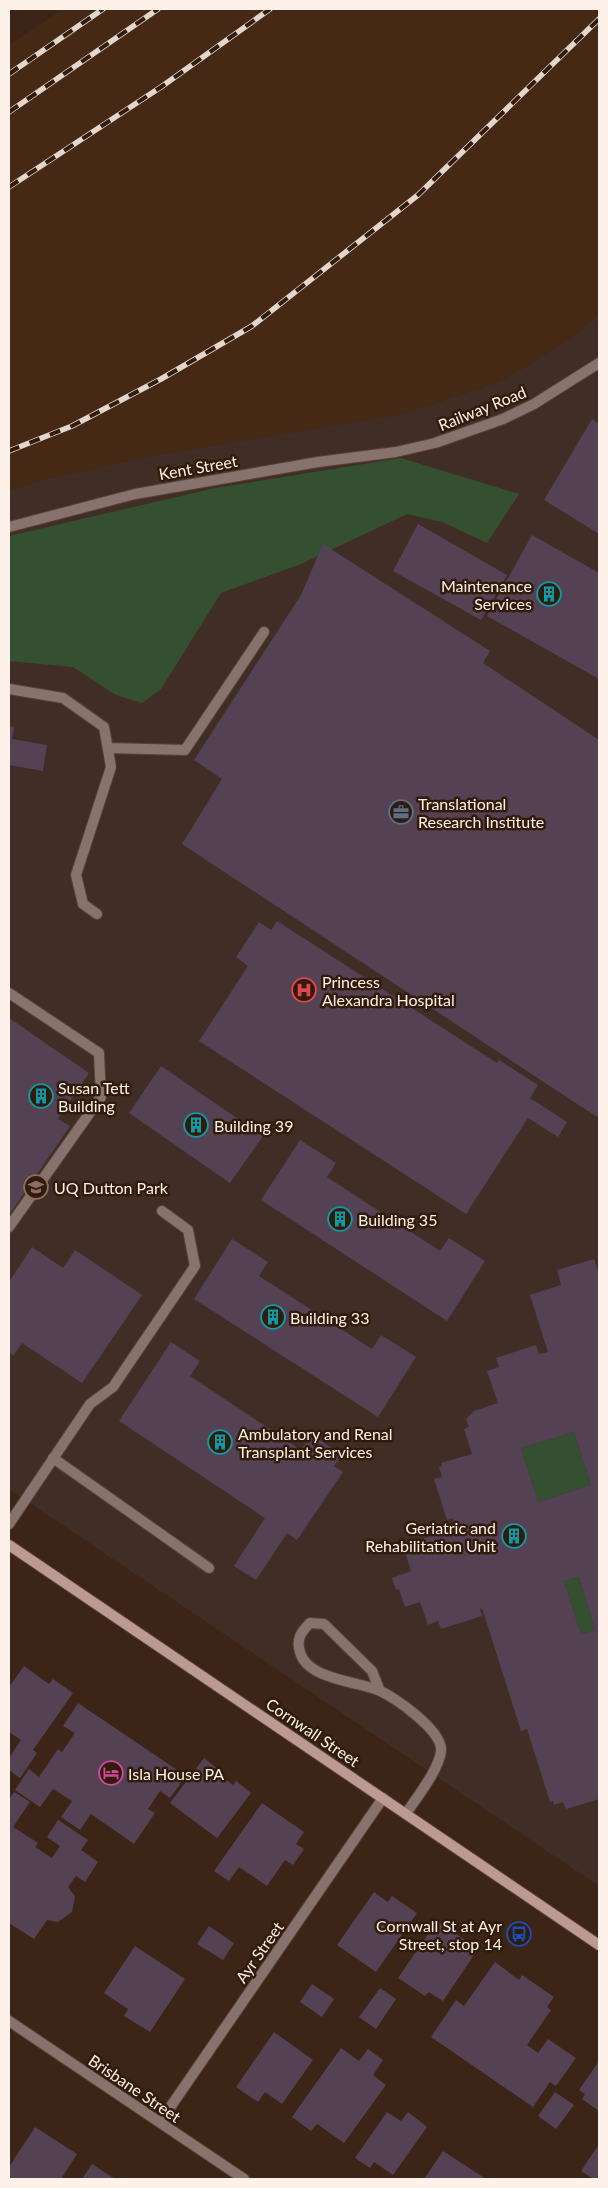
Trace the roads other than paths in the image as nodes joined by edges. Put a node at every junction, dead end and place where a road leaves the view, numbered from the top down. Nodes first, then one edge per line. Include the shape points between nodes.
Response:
1 (599, 363) edge
2 (396, 452) joint
3 (9, 527) edge
4 (264, 632) dead end
5 (9, 689) edge
6 (108, 748) junction
7 (97, 914) dead end
8 (9, 993) edge
9 (162, 1211) dead end
10 (9, 1226) edge
11 (54, 1458) junction
12 (9, 1524) edge
13 (9, 1545) edge
14 (208, 1568) dead end
15 (380, 1691) junction
16 (383, 1798) junction
17 (406, 1814) junction
18 (599, 1945) edge
19 (9, 2021) edge
20 (160, 2122) junction
21 (244, 2179) edge

1 - 2 street, Railway Road via 534,404 503,419 435,443
2 - 3 street, Kent Street via 318,462 135,494
4 - 6 street via 185,750
5 - 6 street via 63,698 104,727
6 - 7 street via 111,767 76,875 83,904
8 - 10 street via 99,1053 101,1096
9 - 11 street via 188,1230 195,1266 113,1387 90,1404
11 - 12 street
11 - 14 street
13 - 16 main road, Cornwall Street
15 - 15 street via 313,1671 302,1662 298,1647 300,1633 310,1623 324,1624 372,1671
15 - 17 street via 423,1720 433,1730 441,1750 439,1760
16 - 17 main road, Cornwall Street
16 - 20 street, Ayr Street
17 - 18 main road, Cornwall Street
19 - 20 street, Brisbane Street
20 - 21 street, Brisbane Street

